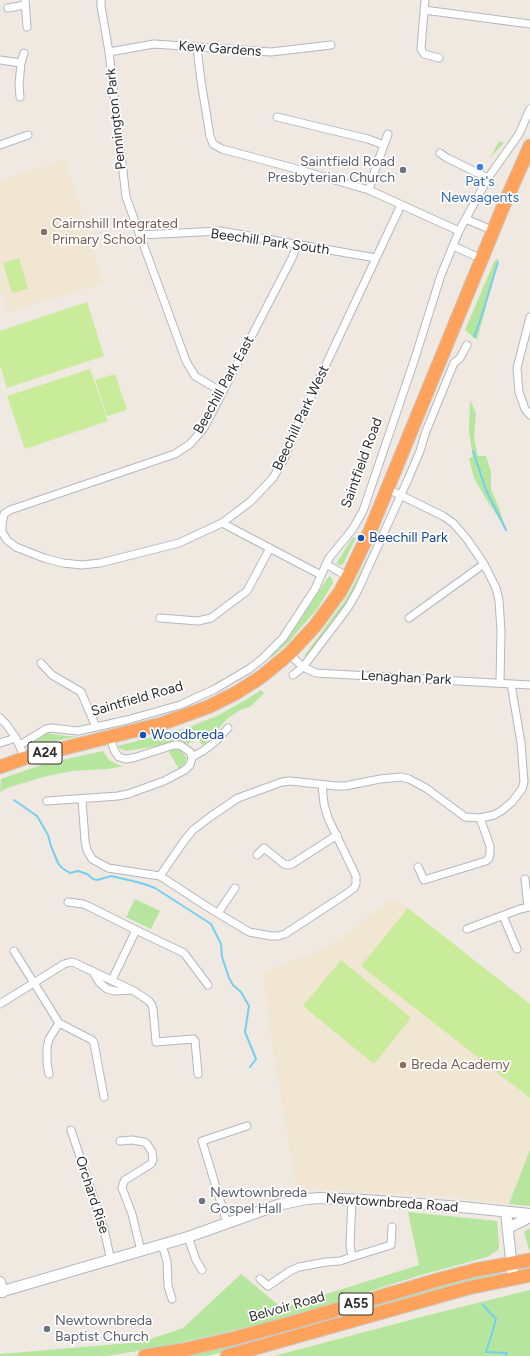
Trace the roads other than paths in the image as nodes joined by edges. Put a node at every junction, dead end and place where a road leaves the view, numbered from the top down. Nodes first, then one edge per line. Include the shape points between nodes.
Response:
1 (101, 0) edge
2 (425, 0) edge
3 (25, 3) edge
4 (8, 8) dead end
5 (424, 10) junction
6 (530, 24) edge
7 (27, 27) dead end
8 (331, 44) dead end
9 (198, 48) junction
10 (109, 52) junction
11 (24, 53) dead end
12 (439, 58) dead end
13 (0, 60) edge
14 (21, 63) junction
15 (20, 97) dead end
16 (530, 109) edge
17 (277, 117) dead end
18 (388, 134) dead end
19 (28, 135) dead end
20 (384, 144) junction
21 (0, 145) edge
22 (530, 146) edge
23 (440, 152) dead end
24 (488, 178) junction
25 (369, 190) junction
26 (401, 205) junction
27 (466, 219) junction
28 (459, 231) junction
29 (494, 231) junction
30 (140, 235) junction
31 (297, 245) junction
32 (453, 246) junction
33 (376, 258) junction
34 (482, 259) junction
35 (530, 317) edge
36 (467, 345) dead end
37 (222, 392) junction
38 (530, 415) edge
39 (388, 489) junction
40 (401, 495) junction
41 (222, 523) junction
42 (1, 524) edge
43 (270, 548) junction
44 (326, 564) junction
45 (484, 564) junction
46 (321, 575) junction
47 (348, 578) junction
48 (160, 618) dead end
49 (409, 618) dead end
50 (290, 654) junction
51 (41, 663) dead end
52 (303, 666) junction
53 (293, 675) dead end
54 (500, 683) junction
55 (511, 684) junction
56 (530, 685) edge
57 (0, 718) edge
58 (96, 727) junction
59 (228, 728) dead end
60 (16, 738) junction
61 (110, 738) junction
62 (0, 743) edge
63 (20, 745) junction
64 (192, 757) junction
65 (25, 758) junction
66 (0, 767) edge
67 (322, 786) junction
68 (82, 799) junction
69 (47, 801) dead end
70 (480, 818) junction
71 (336, 835) junction
72 (257, 855) dead end
73 (418, 866) dead end
74 (160, 876) junction
75 (525, 879) dead end
76 (235, 888) dead end
77 (68, 902) dead end
78 (529, 907) edge
79 (218, 913) junction
80 (503, 916) junction
81 (467, 929) dead end
82 (136, 930) junction
83 (517, 949) dead end
84 (14, 951) dead end
85 (93, 971) junction
86 (112, 980) junction
87 (33, 983) junction
88 (208, 985) dead end
89 (132, 990) junction
90 (0, 1004) edge
91 (60, 1023) junction
92 (49, 1074) dead end
93 (198, 1074) dead end
94 (104, 1097) dead end
95 (247, 1126) dead end
96 (71, 1130) dead end
97 (120, 1141) dead end
98 (352, 1199) junction
99 (506, 1212) junction
100 (530, 1215) edge
101 (227, 1223) junction
102 (392, 1227) dead end
103 (508, 1228) junction
104 (188, 1237) junction
105 (162, 1245) junction
106 (141, 1251) junction
107 (352, 1257) junction
108 (530, 1260) edge
109 (111, 1261) junction
110 (511, 1263) junction
111 (202, 1270) dead end
112 (530, 1275) edge
113 (513, 1278) junction
114 (260, 1279) dead end
115 (1, 1289) edge
116 (172, 1299) dead end
117 (235, 1338) junction
118 (233, 1355) edge
119 (145, 1356) edge

1 - 10 street, Pennington Park
2 - 5 street
3 - 4 street
3 - 7 street
5 - 6 street
5 - 12 street via 421,49 424,54
8 - 9 street, Kew Gardens via 271,52
9 - 10 street, Kew Gardens via 154,44
9 - 25 street via 201,81 213,144 222,149
10 - 30 street, Pennington Park via 126,197
11 - 14 street
13 - 14 street
14 - 15 street
16 - 24 street, Saintfield Road via 518,134
17 - 20 street
18 - 20 street
19 - 21 street
20 - 25 street
22 - 29 highway, Saintfield Road / A24 via 525,167
23 - 24 street
24 - 27 street, Saintfield Road
25 - 26 street
26 - 28 street
26 - 33 street, Beechill Park West
27 - 28 street, Saintfield Road
27 - 29 street
28 - 32 street, Saintfield Road
29 - 34 highway, Saintfield Road / A24
30 - 31 street, Beechill Park South via 220,231
30 - 37 street, Pennington Park via 190,369 195,376
31 - 33 street, Beechill Park South
31 - 37 street, Beechill Park East
32 - 34 street
32 - 44 street, Saintfield Road via 367,503 352,530 332,552
33 - 41 street, Beechill Park West via 281,465 273,478 250,502
34 - 39 highway, Saintfield Road / A24
35 - 38 street via 517,368 519,392
36 - 40 street via 454,363
37 - 42 street, Beechill Park East via 204,428 183,450 10,510 4,514
39 - 40 street
39 - 47 highway, Saintfield Road / A24
40 - 45 street via 452,523 468,539
40 - 52 street via 372,562 349,606
41 - 42 street, Beechill Park West via 179,543 132,556 82,565 57,562 16,547 7,540
41 - 43 street
43 - 46 street
43 - 48 street via 247,591 211,618 198,621
44 - 46 street, Saintfield Road
44 - 47 street
45 - 49 street
45 - 54 street via 499,600
46 - 58 street, Saintfield Road via 310,599 284,638 267,656 249,669 215,689 178,705 146,716
47 - 50 highway, Saintfield Road / A24 via 328,610
50 - 52 street, Lenaghan Park
50 - 61 highway, Saintfield Road / A24 via 246,687 208,707 161,724
51 - 58 street via 52,675 81,692
52 - 53 street
52 - 54 street, Lenaghan Park via 322,674
54 - 55 street, Lenaghan Park
55 - 56 street, Lenaghan Park
55 - 70 street via 521,743 524,782 518,796 501,811
57 - 60 street
58 - 63 street, Saintfield Road via 78,731 46,729
59 - 64 street via 212,744
60 - 62 street
60 - 63 street
61 - 64 street via 115,752 125,759 174,745 186,748
61 - 65 highway, Saintfield Road / A24
63 - 65 street
64 - 68 street via 190,765 164,782 128,794
65 - 66 highway, Saintfield Road / A24
67 - 70 street via 345,786 401,777 426,788 465,817
67 - 71 street via 324,804
67 - 74 street via 282,782 238,798 193,830
68 - 69 street
68 - 74 street via 85,841 92,858 108,868
70 - 73 street via 490,846 489,858 486,861 424,880
71 - 72 street via 292,864 284,864 264,848
71 - 79 street via 357,880 354,888 346,894 278,936 249,932
74 - 79 street
75 - 78 street
76 - 79 street
77 - 82 street via 84,904
78 - 80 street
80 - 81 street
80 - 83 street
82 - 86 street
82 - 88 street via 184,953
84 - 87 street
85 - 86 street
85 - 87 street via 70,962
85 - 89 street via 99,982 107,989 115,992
86 - 89 street
87 - 90 street
87 - 91 street
89 - 93 street via 145,997 152,1005 156,1042 193,1039
91 - 92 street via 49,1039 47,1047
91 - 94 street via 94,1043
95 - 101 street via 202,1141
96 - 109 street, Orchard Rise via 104,1229
97 - 106 street via 144,1142 152,1152 151,1164 125,1180 122,1188 132,1214
98 - 99 street, Newtownbreda Road
98 - 101 street, Newtownbreda Road via 306,1199
98 - 107 street
99 - 100 street, Newtownbreda Road
99 - 103 street
100 - 103 street
101 - 104 street, Newtownbreda Road
102 - 107 street via 392,1245
103 - 110 street
104 - 105 street, Newtownbreda Road
104 - 111 street
105 - 106 street, Newtownbreda Road
105 - 116 street via 167,1261 168,1286
106 - 109 street, Newtownbreda Road
107 - 114 street via 300,1267 268,1286
108 - 110 highway, Belvoir Road / A55
109 - 115 street, Newtownbreda Road
110 - 113 street
110 - 117 highway, Belvoir Road / A55 via 437,1280
112 - 113 highway, A55
113 - 118 highway, A55 via 425,1299
117 - 118 street
117 - 119 highway, Belvoir Road / A55

